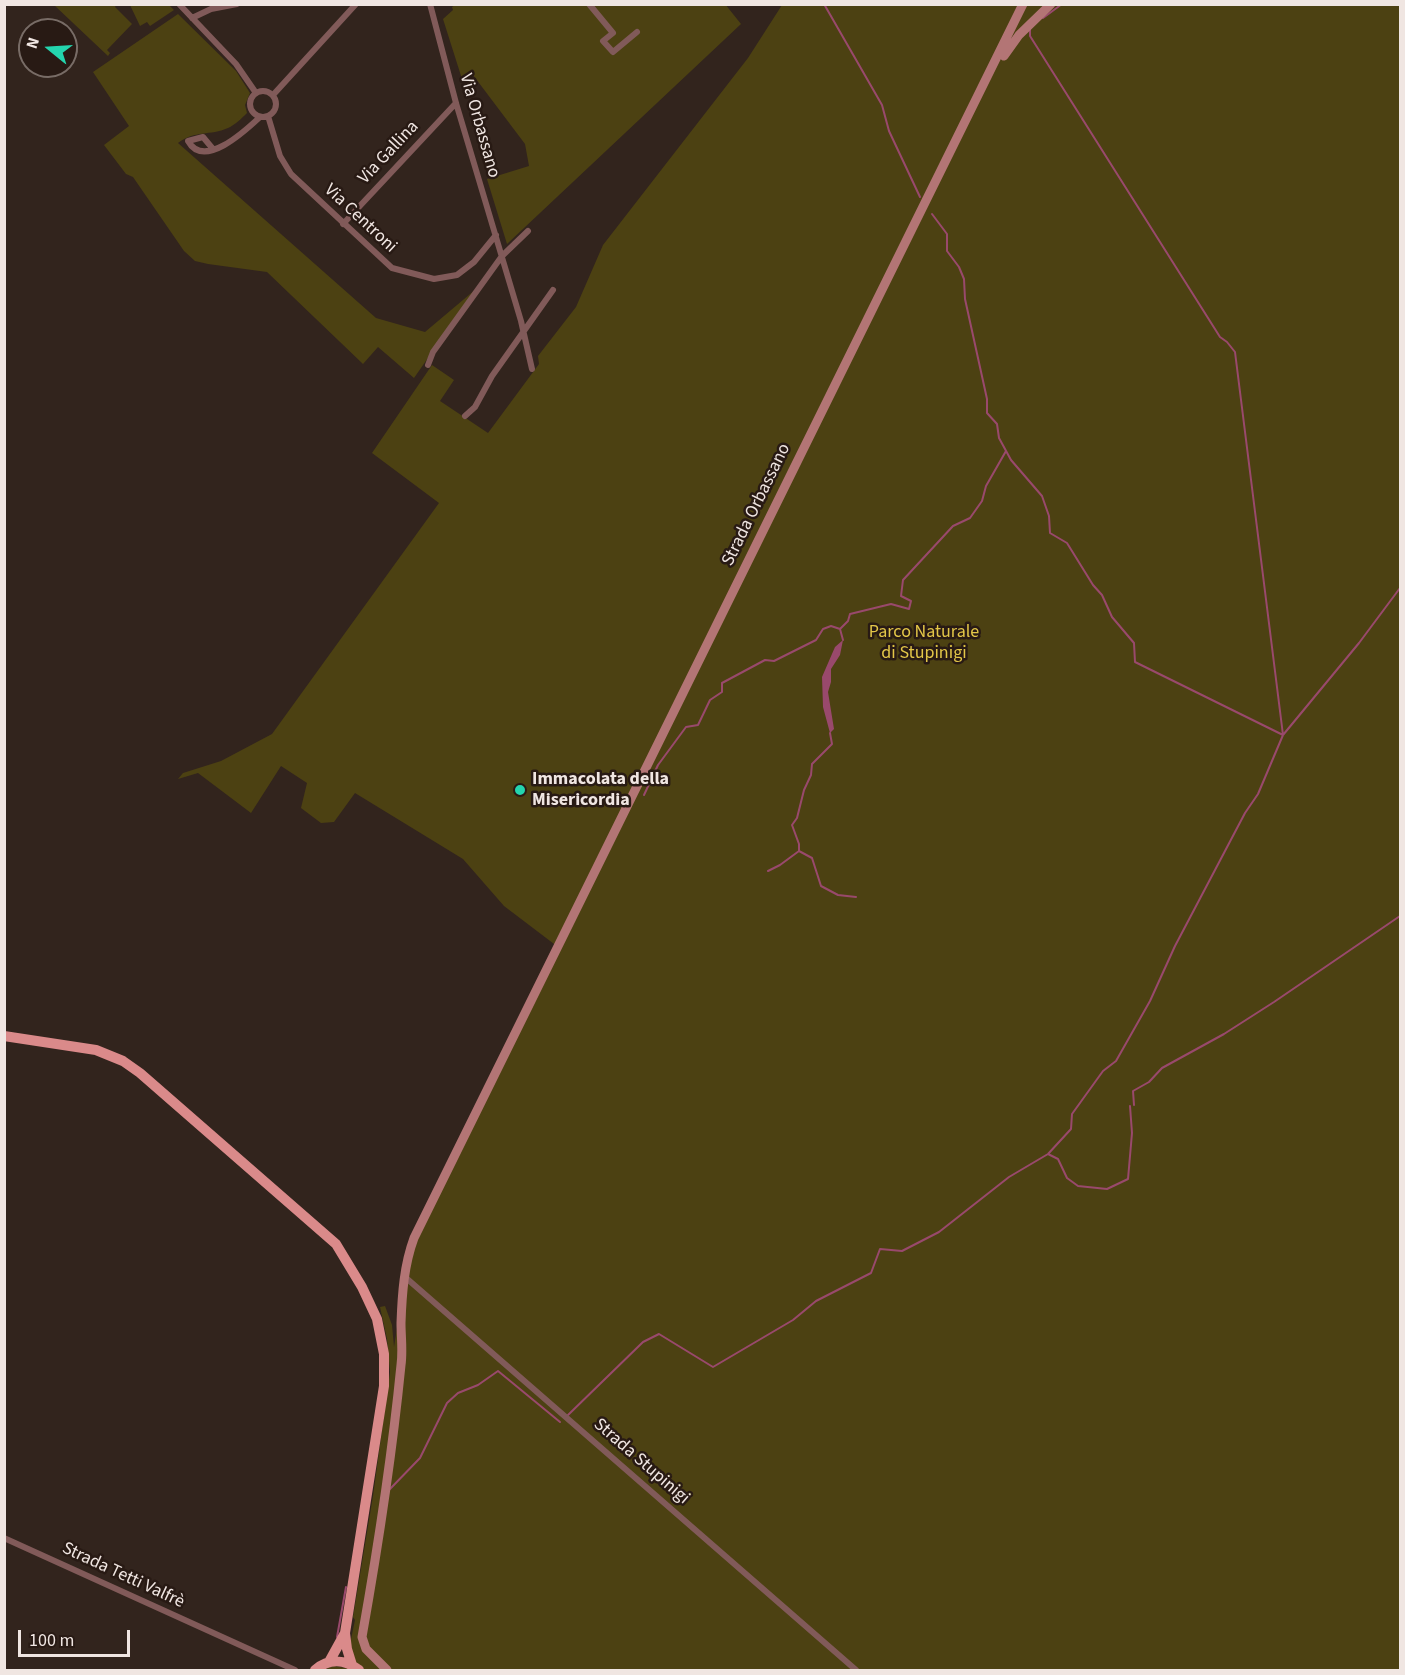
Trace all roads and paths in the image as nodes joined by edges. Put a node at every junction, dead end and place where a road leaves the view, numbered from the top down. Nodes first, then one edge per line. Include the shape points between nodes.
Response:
1 (179, 4) edge
2 (237, 4) edge
3 (356, 4) edge
4 (430, 4) edge
5 (589, 4) edge
6 (1023, 4) edge
7 (1051, 4) edge
8 (192, 18) junction
9 (1012, 28) junction
10 (637, 32) dead end
11 (1015, 39) junction
12 (987, 80) junction
13 (256, 93) junction
14 (273, 95) junction
15 (456, 103) junction
16 (268, 116) junction
17 (260, 117) junction
18 (213, 149) dead end
19 (343, 224) junction
20 (528, 231) dead end
21 (496, 235) junction
22 (502, 256) junction
23 (553, 290) dead end
24 (524, 333) junction
25 (428, 365) dead end
26 (532, 369) dead end
27 (465, 416) dead end
28 (4, 1036) edge
29 (405, 1277) junction
30 (4, 1538) edge
31 (345, 1633) junction
32 (329, 1662) junction
33 (356, 1668) edge
34 (296, 1670) edge
35 (312, 1670) edge
36 (387, 1671) edge
37 (856, 1671) edge

1 - 8 street
2 - 8 street
3 - 14 street
4 - 15 street, Via Orbassano
5 - 10 street via 613,33 603,41 613,52
6 - 9 main road, Strada Orbassano
7 - 11 main road, Strada Orbassano
8 - 13 street via 236,64
9 - 11 main road
9 - 12 main road, Strada Orbassano
11 - 12 main road, Strada Orbassano
12 - 29 main road, Strada Orbassano via 426,1212 407,1257
13 - 14 street via 266,91
13 - 17 street via 250,104
14 - 16 street via 275,109
15 - 19 street, Via Gallina
15 - 21 street, Via Orbassano
16 - 17 street
16 - 19 street, Via Centroni via 280,156 291,174
17 - 18 street via 227,144
19 - 21 street, Via Centroni via 392,268 434,279 457,275 474,262
20 - 22 street
21 - 22 street, Via Orbassano
22 - 24 street, Via Orbassano
22 - 25 street via 433,352
23 - 24 street
24 - 26 street, Via Orbassano
24 - 27 street
28 - 31 main road via 96,1050 140,1072 336,1244 362,1287 381,1334 384,1386
29 - 36 main road via 402,1361 393,1440 362,1637 366,1649
29 - 37 street, Strada Stupinigi
30 - 34 street, Strada Tetti Valfrè
31 - 32 main road
31 - 33 main road
32 - 33 main road via 336,1660
32 - 35 main road

